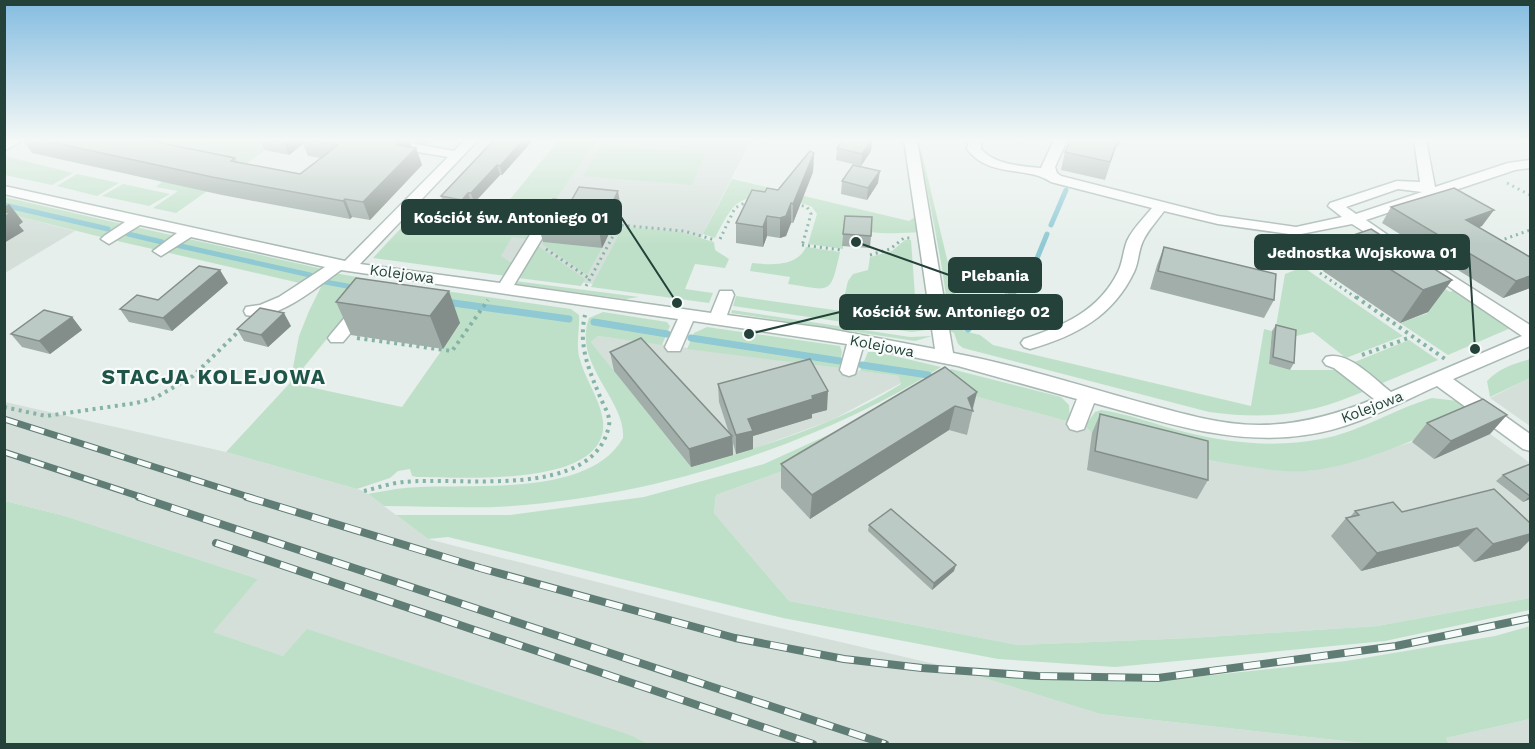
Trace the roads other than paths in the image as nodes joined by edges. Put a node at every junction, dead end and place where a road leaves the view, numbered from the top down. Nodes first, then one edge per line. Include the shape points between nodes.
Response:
1 (437, 175) edge
2 (917, 175) edge
3 (1052, 175) edge
4 (1426, 175) edge
5 (1482, 175) edge
6 (4, 190) edge
7 (1429, 190) junction
8 (1161, 205) junction
9 (548, 217) edge
10 (1354, 219) junction
11 (137, 220) junction
12 (188, 232) junction
13 (109, 239) dead end
14 (1402, 250) edge
15 (161, 251) dead end
16 (1422, 263) edge
17 (343, 266) junction
18 (390, 273) junction
19 (504, 289) junction
20 (726, 295) dead end
21 (257, 311) edge
22 (688, 314) junction
23 (717, 319) junction
24 (1530, 333) edge
25 (338, 337) road end
26 (1530, 339) edge
27 (856, 341) junction
28 (1030, 343) dead end
29 (674, 347) dead end
30 (945, 357) junction
31 (1338, 363) road end
32 (849, 370) dead end
33 (1438, 371) junction
34 (1088, 395) junction
35 (1390, 401) junction
36 (1077, 424) dead end
37 (1516, 440) edge

1 - 17 street
2 - 30 street
3 - 8 street via 1071,184
4 - 7 street
5 - 7 street
6 - 11 street, Kolejowa
7 - 10 street
7 - 10 street via 1397,185 1335,206
8 - 10 street via 1283,231
8 - 28 street via 1134,242 1128,268 1105,305 1078,325
9 - 19 street
10 - 14 street
11 - 12 street, Kolejowa
11 - 13 street
12 - 15 street
12 - 17 street, Kolejowa
16 - 24 street
17 - 18 street, Kolejowa
17 - 21 street via 276,305
18 - 19 street, Kolejowa
18 - 25 street
19 - 22 street, Kolejowa via 589,295
20 - 23 street
22 - 23 street, Kolejowa
22 - 29 street
23 - 27 street, Kolejowa
26 - 33 street, Kolejowa
27 - 30 street, Kolejowa
27 - 32 street
30 - 34 street, Kolejowa
31 - 35 street
33 - 35 street, Kolejowa
33 - 37 street
34 - 35 street, Kolejowa via 1192,423 1261,432 1328,423
34 - 36 street

